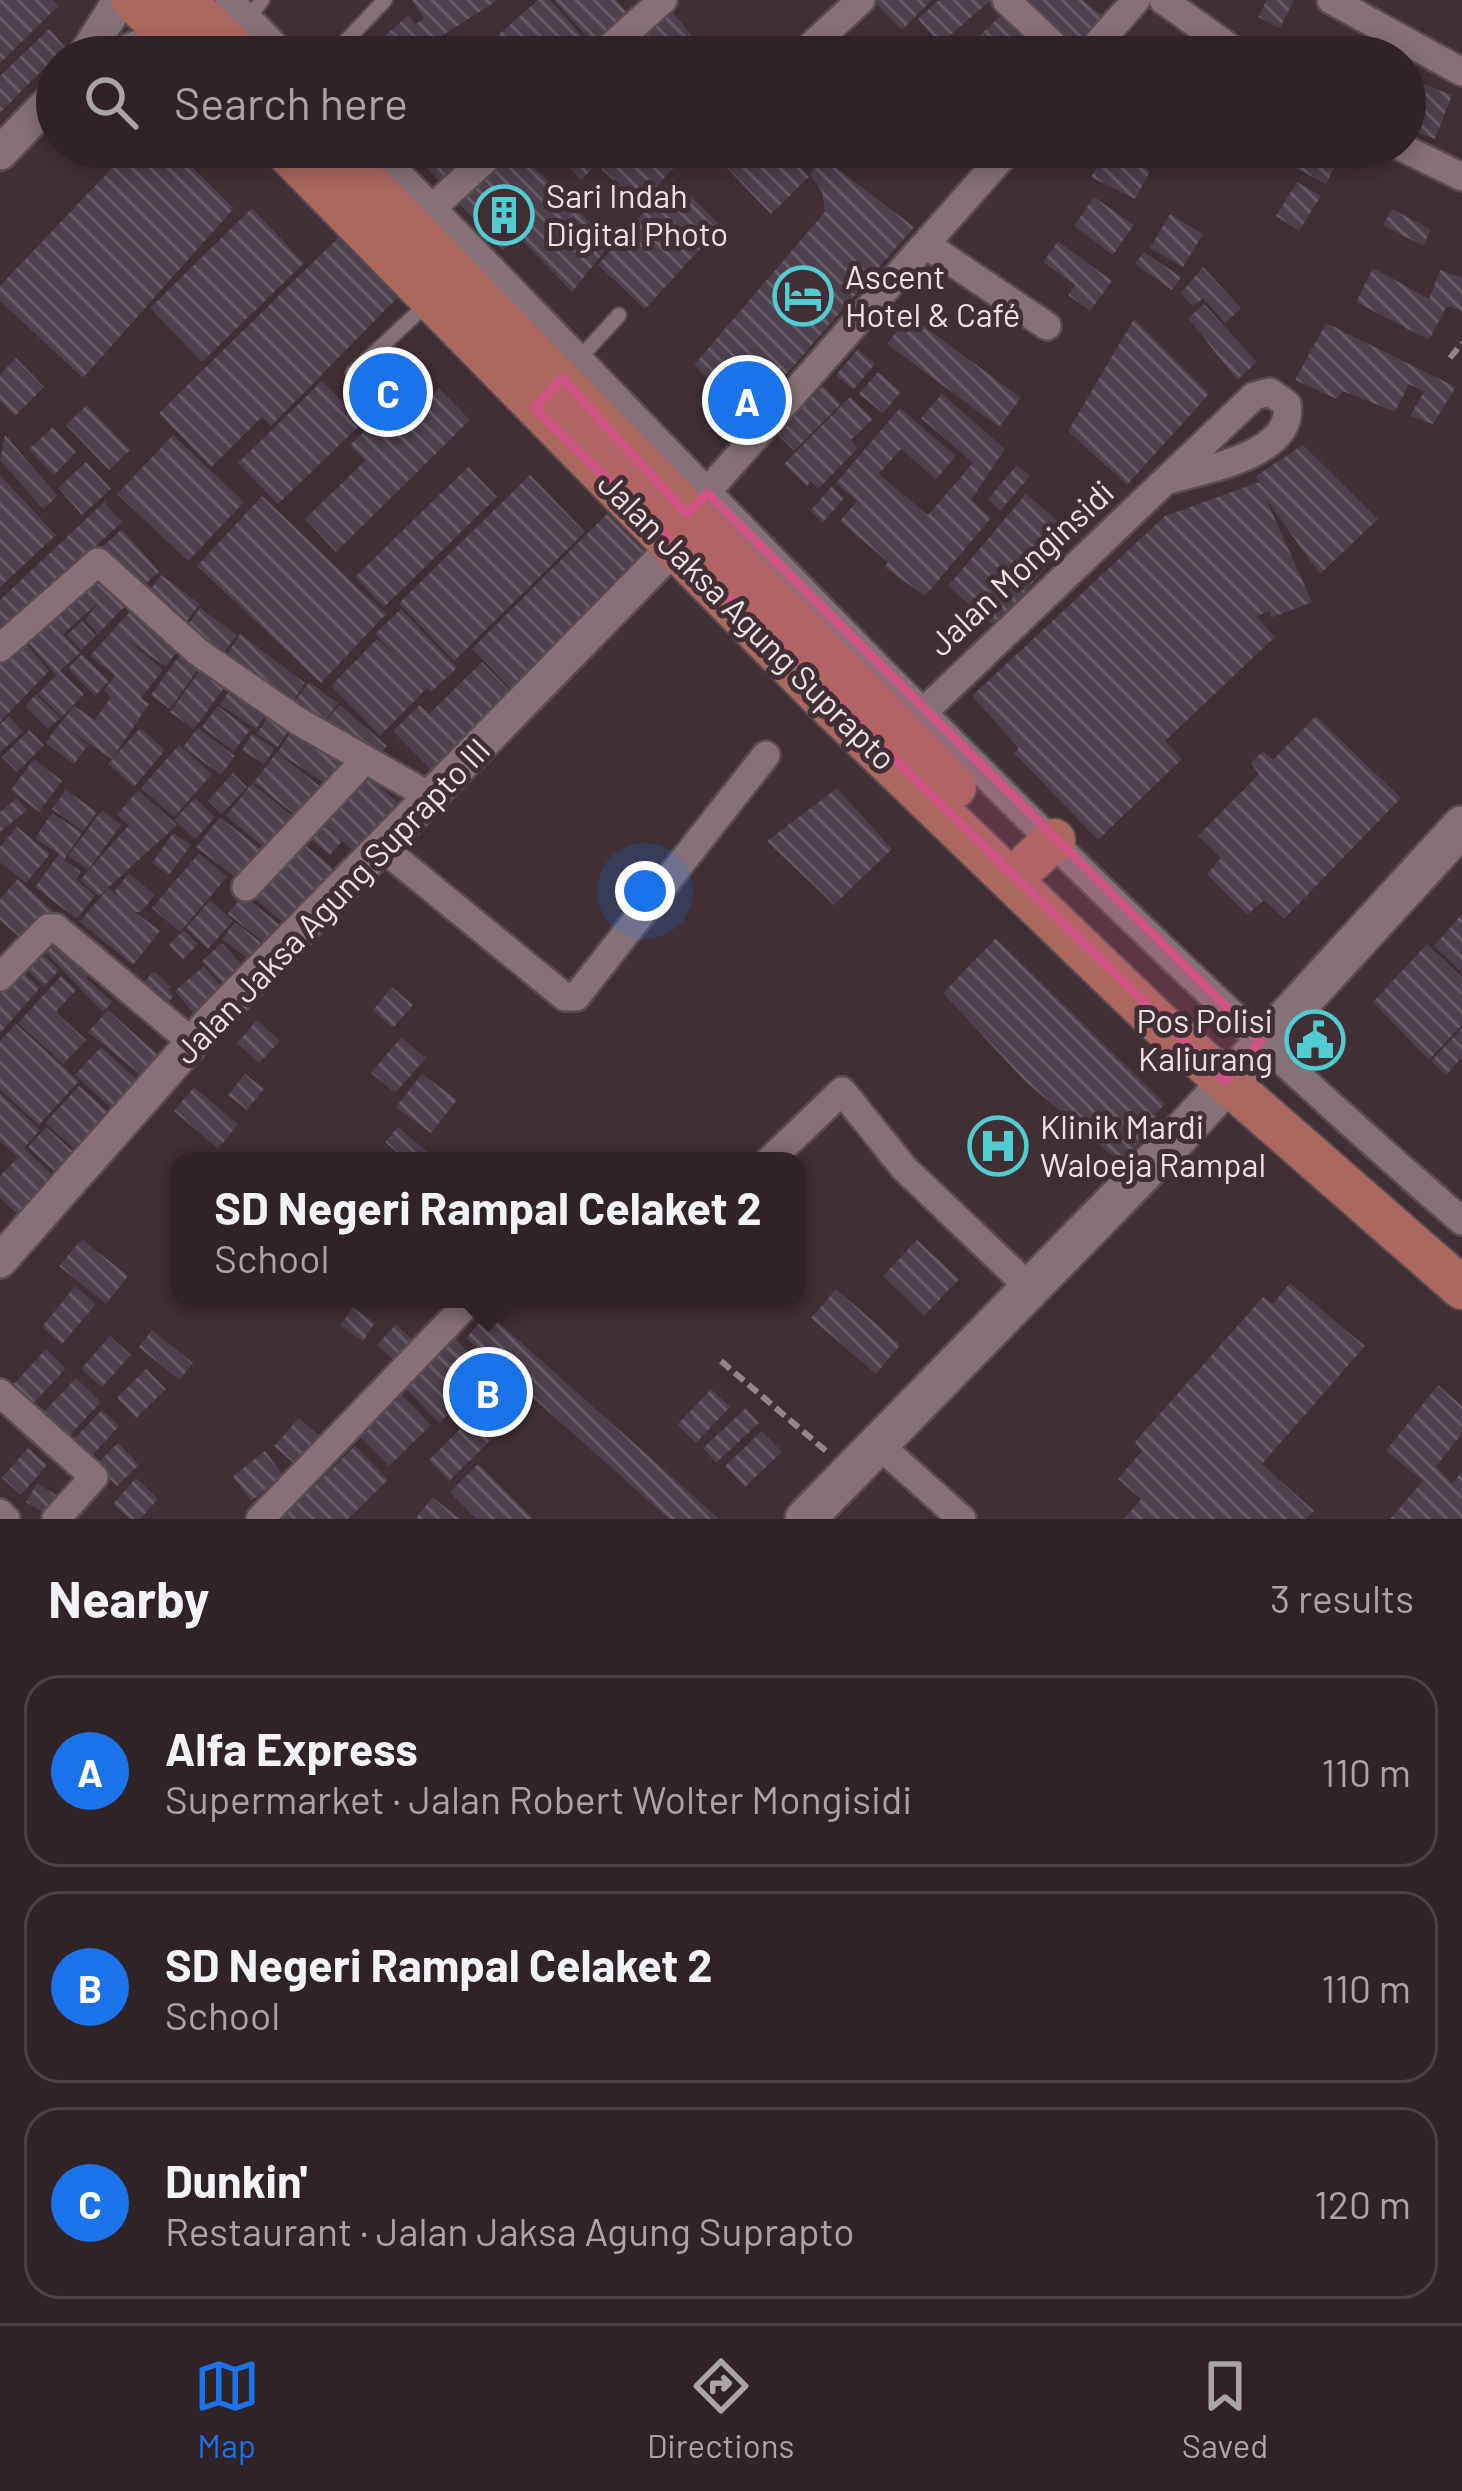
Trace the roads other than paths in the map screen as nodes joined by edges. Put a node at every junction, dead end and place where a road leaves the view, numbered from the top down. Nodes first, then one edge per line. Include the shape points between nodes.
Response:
1 (120, 0) edge
2 (133, 0) edge
3 (385, 0) edge
4 (662, 0) edge
5 (861, 0) edge
6 (1006, 0) edge
7 (1136, 0) edge
8 (1163, 0) edge
9 (1331, 0) edge
10 (219, 26) edge
11 (98, 36) edge
12 (185, 36) edge
13 (351, 36) edge
14 (622, 36) edge
15 (822, 36) edge
16 (1044, 36) edge
17 (1104, 36) edge
18 (1214, 36) edge
19 (1396, 36) edge
20 (1426, 52) edge
21 (1462, 72) edge
22 (36, 116) edge
23 (0, 153) edge
24 (1426, 159) edge
25 (302, 168) edge
26 (367, 168) edge
27 (376, 168) edge
28 (476, 168) edge
29 (993, 168) edge
30 (1462, 177) edge
31 (432, 208) junction
32 (928, 246) junction
33 (431, 300) junction
34 (619, 315) dead end
35 (1047, 326) dead end
36 (353, 373) dead end
37 (559, 381) junction
38 (1169, 480) dead end
39 (689, 518) junction
40 (0, 648) edge
41 (912, 722) junction
42 (766, 755) dead end
43 (364, 761) junction
44 (431, 797) junction
45 (1462, 826) edge
46 (384, 848) junction
47 (246, 887) dead end
48 (0, 977) edge
49 (193, 1043) junction
50 (1243, 1061) junction
51 (778, 1152) edge
52 (1462, 1221) edge
53 (1462, 1256) edge
54 (0, 1262) edge
55 (1462, 1288) edge
56 (1031, 1289) junction
57 (464, 1308) edge
58 (0, 1393) edge
59 (879, 1445) junction
60 (56, 1519) edge
61 (260, 1519) edge
62 (805, 1519) edge
63 (962, 1519) edge

1 - 11 street
2 - 10 main road
3 - 13 lane
4 - 14 street
5 - 15 street
6 - 16 street
7 - 17 street
8 - 18 street
9 - 19 street
10 - 12 street
20 - 21 street
22 - 23 street
24 - 30 street
25 - 33 main road, Jalan Jaksa Agung Suprapto
26 - 37 main road, Jalan Jaksa Agung Suprapto
27 - 31 street, Jalan Jaksa Agung Suprapto
28 - 31 street
29 - 32 street
31 - 37 street, Jalan Jaksa Agung Suprapto
32 - 35 street
32 - 39 street
33 - 36 lane
33 - 37 main road, Jalan Jaksa Agung Suprapto
34 - 37 lane
37 - 39 main road, Jalan Jaksa Agung Suprapto
37 - 39 street, Jalan Jaksa Agung Suprapto
38 - 41 street, Jalan Monginsidi
39 - 41 main road, Jalan Jaksa Agung Suprapto
39 - 44 street, Jalan Jaksa Agung Suprapto III
39 - 50 main road, Jalan Jaksa Agung Suprapto
40 - 43 street via 98,562 199,652
41 - 50 main road, Jalan Jaksa Agung Suprapto
42 - 46 street via 576,997 566,997
43 - 44 street
43 - 47 street
44 - 46 street, Jalan Jaksa Agung Suprapto III
45 - 50 main road
46 - 49 street, Jalan Jaksa Agung Suprapto III
48 - 49 street via 56,928
49 - 54 street, Jalan Jaksa Agung Suprapto III
50 - 52 street
50 - 53 main road
50 - 55 main road
50 - 56 main road
51 - 56 street via 842,1091 904,1168
56 - 59 main road
57 - 61 street
58 - 60 street via 94,1477
59 - 62 main road
59 - 63 street

